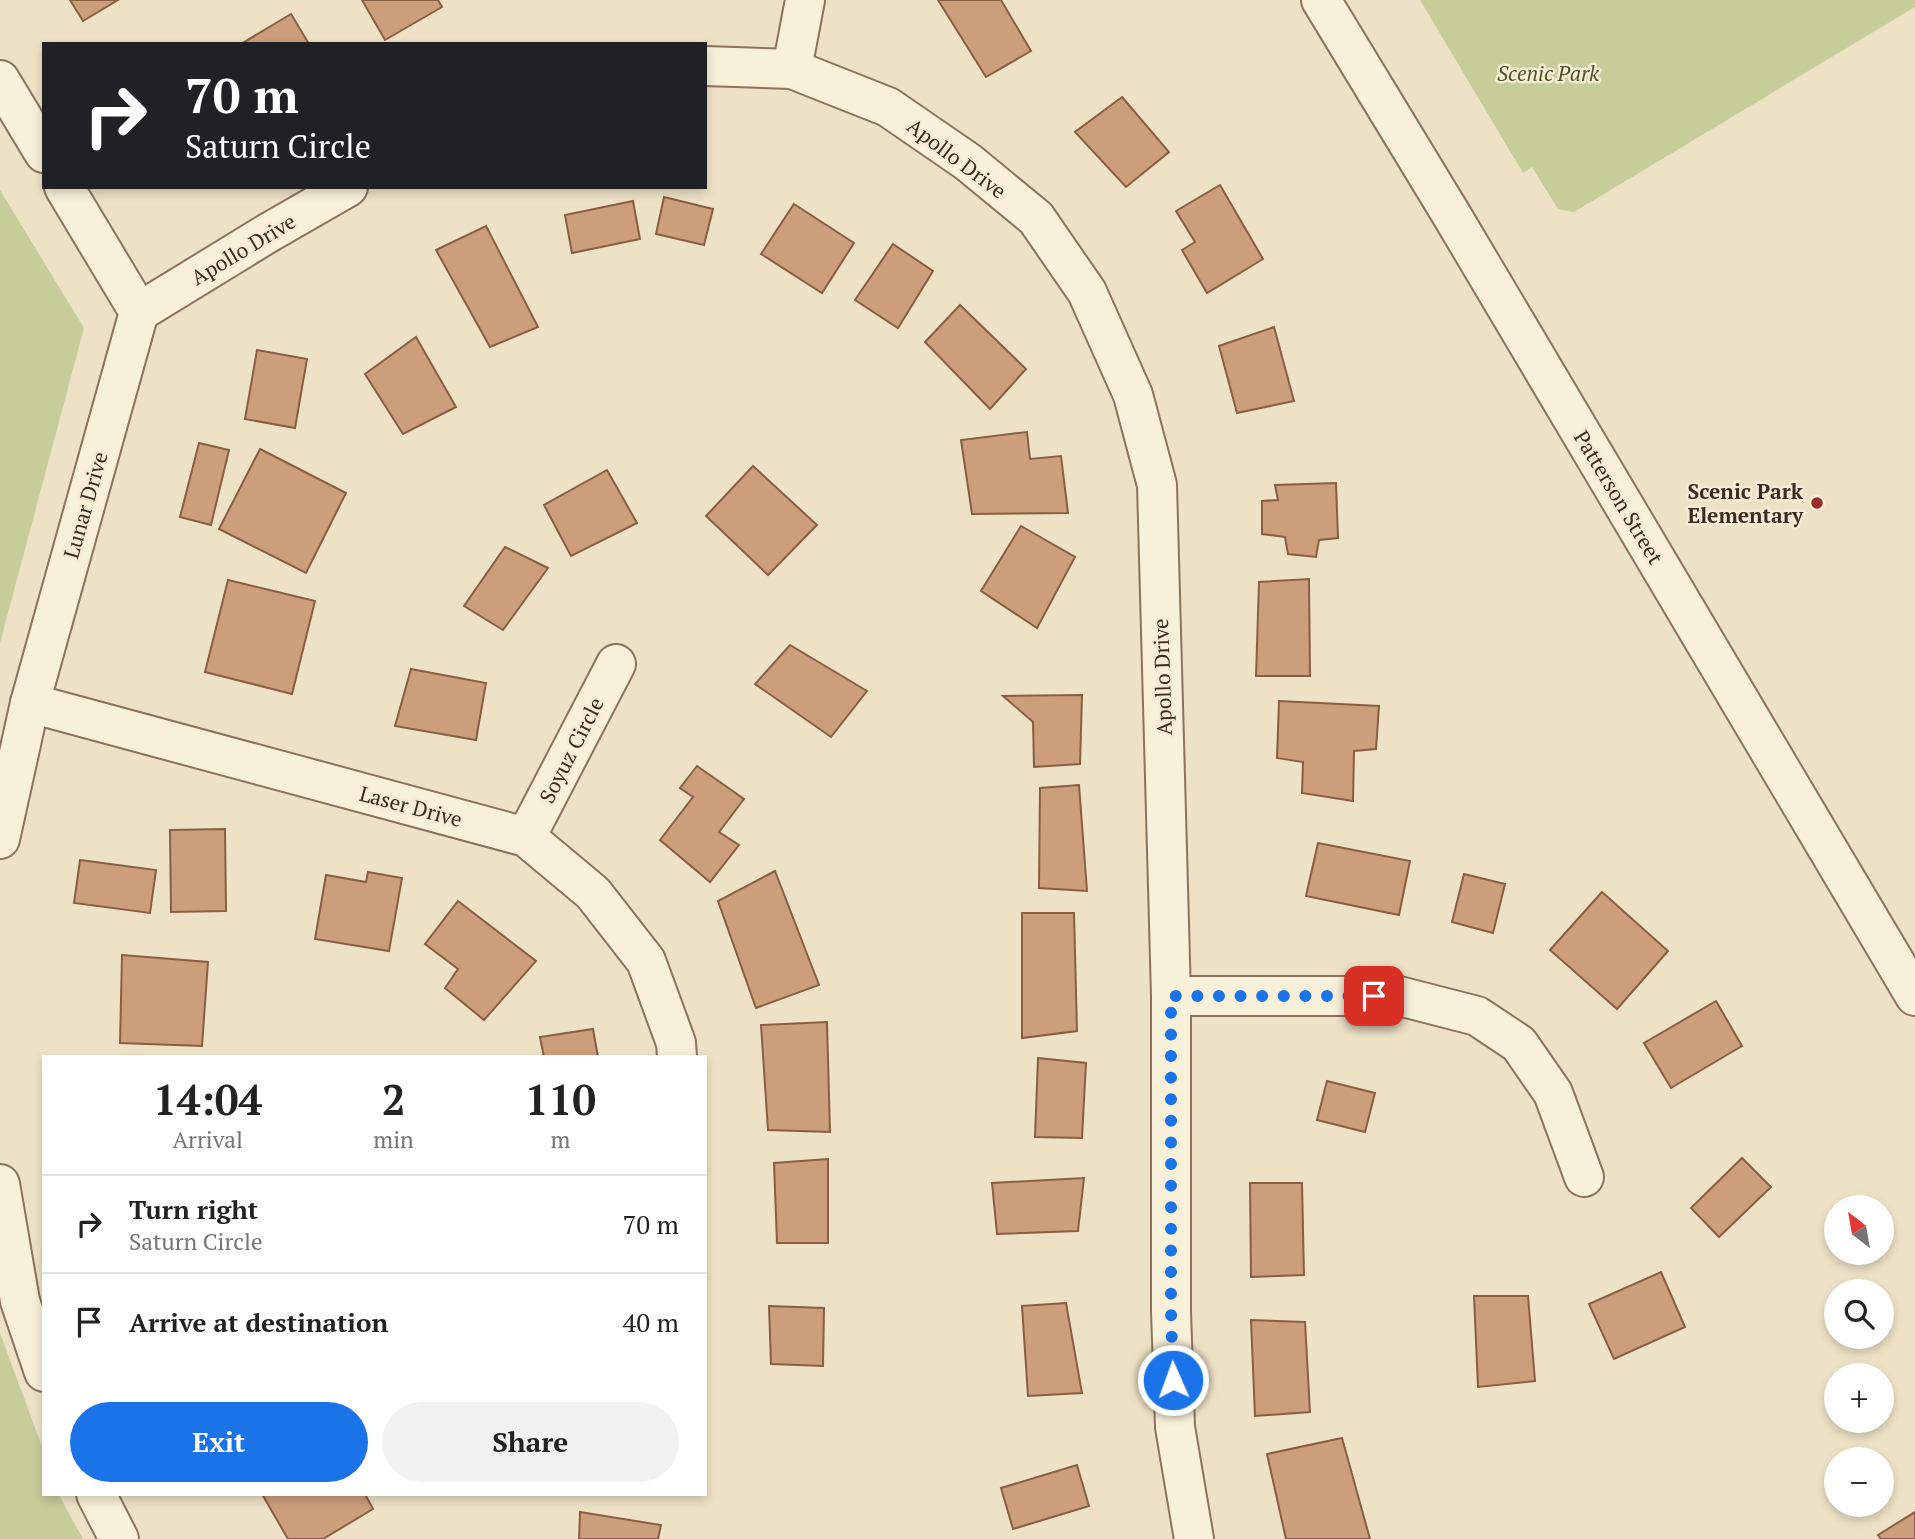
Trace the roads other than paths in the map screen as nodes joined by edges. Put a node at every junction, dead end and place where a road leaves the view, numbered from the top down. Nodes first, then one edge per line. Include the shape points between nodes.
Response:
1 (805, 0) edge
2 (1321, 0) edge
3 (707, 66) edge
4 (792, 69) junction
5 (0, 80) edge
6 (42, 150) edge
7 (65, 189) edge
8 (345, 189) edge
9 (139, 312) junction
10 (615, 664) dead end
11 (30, 703) junction
12 (526, 837) junction
13 (0, 839) edge
14 (1171, 996) junction
15 (1915, 996) edge
16 (677, 1055) edge
17 (1584, 1177) dead end
18 (0, 1184) edge
19 (42, 1366) edge
20 (97, 1496) edge
21 (119, 1539) edge
22 (1194, 1539) edge

1 - 4 street
2 - 15 street, Patterson Street
3 - 4 street, Apollo Drive
4 - 14 street, Apollo Drive via 888,107 968,162 1036,218 1087,292 1133,395 1157,485
5 - 6 street
7 - 9 street
8 - 9 street, Apollo Drive
9 - 11 street, Lunar Drive
10 - 12 street, Soyuz Circle
11 - 12 street, Laser Drive
11 - 13 street, Lunar Drive
12 - 16 street, Laser Drive via 593,893 646,961
14 - 17 street via 1399,996 1477,1016 1519,1044 1553,1093
14 - 22 street, Apollo Drive via 1175,1414
18 - 19 street via 20,1301
20 - 21 street

